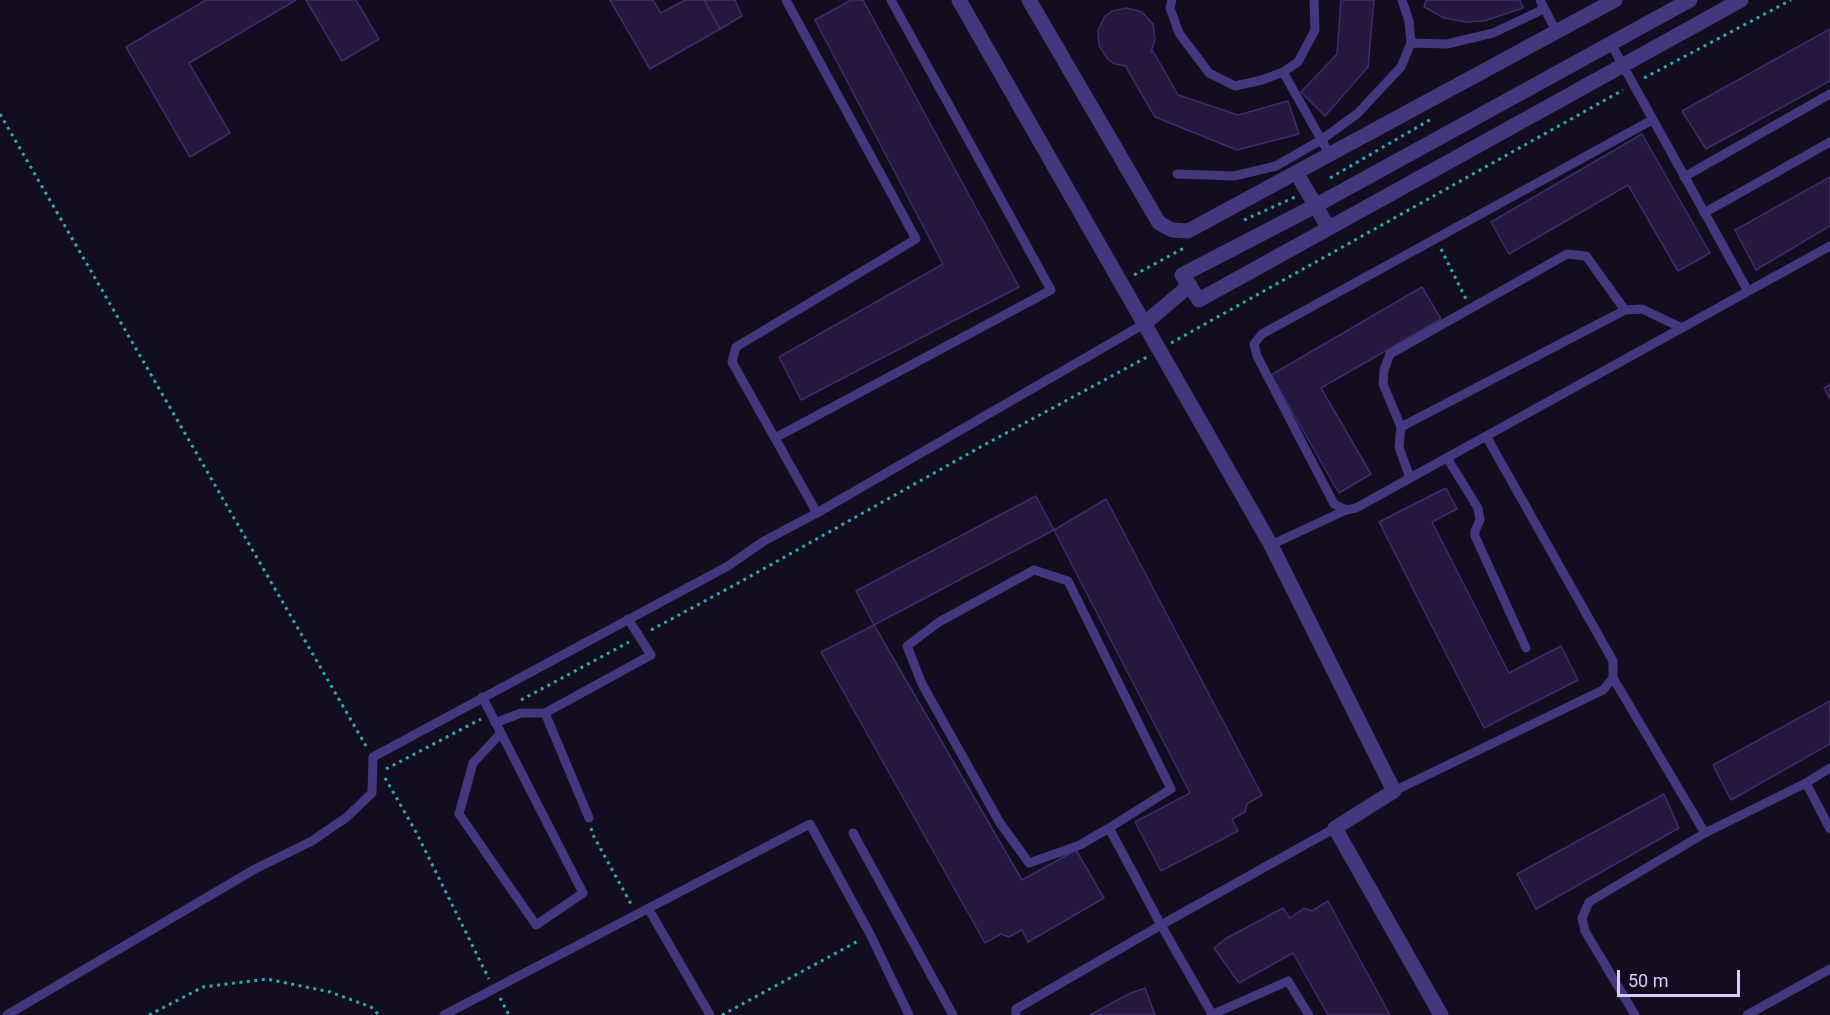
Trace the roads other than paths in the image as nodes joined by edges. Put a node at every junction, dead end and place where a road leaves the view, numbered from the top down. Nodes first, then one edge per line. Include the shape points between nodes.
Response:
1 (891, 0) edge
2 (959, 0) edge
3 (1029, 0) edge
4 (1172, 0) edge
5 (1314, 0) edge
6 (1402, 0) edge
7 (1615, 0) edge
8 (1690, 0) edge
9 (1740, 0) edge
10 (790, 1) edge
11 (1542, 4) edge
12 (1557, 33) junction
13 (1411, 43) junction
14 (1611, 44) junction
15 (1623, 66) junction
16 (1283, 72) junction
17 (1830, 94) edge
18 (1652, 120) junction
19 (1321, 140) junction
20 (1830, 142) edge
21 (1330, 155) junction
22 (1177, 174) dead end
23 (1297, 174) junction
24 (1684, 177) junction
25 (1315, 206) junction
26 (1704, 213) junction
27 (1328, 227) junction
28 (1830, 246) edge
29 (1190, 285) junction
30 (1748, 291) junction
31 (1625, 310) junction
32 (1144, 324) junction
33 (1682, 328) junction
34 (1401, 427) junction
35 (1486, 436) junction
36 (775, 438) junction
37 (1447, 458) junction
38 (1410, 478) junction
39 (1346, 510) junction
40 (817, 513) junction
41 (1271, 545) junction
42 (628, 618) junction
43 (1526, 648) dead end
44 (1613, 678) junction
45 (482, 696) junction
46 (545, 713) junction
47 (495, 723) junction
48 (501, 733) junction
49 (1830, 768) edge
50 (1806, 783) junction
51 (1394, 791) junction
52 (589, 818) road end
53 (1109, 828) junction
54 (1335, 828) junction
55 (1830, 829) edge
56 (853, 833) dead end
57 (1705, 833) junction
58 (648, 908) junction
59 (1161, 925) junction
60 (1830, 969) edge
61 (1758, 1012) edge
62 (1212, 1014) edge
63 (8, 1015) edge
64 (444, 1015) edge
65 (710, 1015) edge
66 (909, 1015) edge
67 (953, 1015) edge
68 (1016, 1015) edge
69 (1309, 1015) edge
70 (1441, 1015) edge
71 (1635, 1015) edge
72 (1747, 1015) edge

1 - 36 lane via 1051,290
2 - 32 street
3 - 23 street via 1159,223 1172,230 1188,231
4 - 16 lane via 1170,8 1179,33 1209,73 1235,86
5 - 16 lane via 1316,30 1298,62
6 - 13 lane
7 - 12 street
8 - 14 street
9 - 15 street
10 - 36 lane via 916,239 736,347 732,362
11 - 12 lane
11 - 13 lane via 1493,33 1447,44
12 - 21 street
13 - 19 lane via 1394,75 1357,114
14 - 15 lane
14 - 25 street
15 - 18 lane
15 - 27 street
16 - 19 lane
17 - 24 lane
18 - 24 lane
18 - 39 lane via 1262,334 1254,344 1257,357 1334,504
19 - 21 lane
19 - 22 lane via 1276,166 1234,176
20 - 26 lane
21 - 23 street
23 - 25 street
24 - 26 lane
25 - 27 street
25 - 29 street via 1182,275
26 - 30 lane
27 - 29 street via 1198,300
28 - 30 lane
29 - 32 street
30 - 33 lane
31 - 33 lane via 1642,309
31 - 34 lane
31 - 34 lane via 1586,256 1567,254 1390,354 1383,384
32 - 40 lane
32 - 41 street
33 - 35 lane
34 - 38 lane via 1399,447
35 - 37 lane
35 - 44 lane via 1613,661
36 - 40 lane
37 - 38 lane
37 - 43 lane via 1478,508 1480,520 1475,536
38 - 39 lane
39 - 41 lane
40 - 42 lane via 764,541 728,566
41 - 51 street
42 - 45 lane
42 - 46 lane via 651,655
44 - 51 lane via 1603,690
44 - 57 lane
45 - 47 lane
45 - 63 lane via 373,756 372,793 347,817 312,841 255,869
46 - 47 lane via 521,713
46 - 52 lane
47 - 48 lane
48 - 48 lane via 583,893 536,925 459,814 473,763
49 - 50 lane
50 - 55 lane
50 - 57 lane
51 - 54 street
53 - 53 lane via 1171,789 1068,581 1034,570 939,622 908,646 922,684 1000,823 1029,863 1080,845
53 - 59 lane
54 - 59 lane
54 - 70 street
56 - 67 lane
57 - 71 lane via 1590,902 1582,918 1585,931
58 - 64 lane
58 - 65 lane
58 - 66 lane via 810,824
59 - 62 lane
59 - 68 lane via 1016,1009
60 - 61 lane
61 - 72 lane
62 - 69 lane via 1288,981

